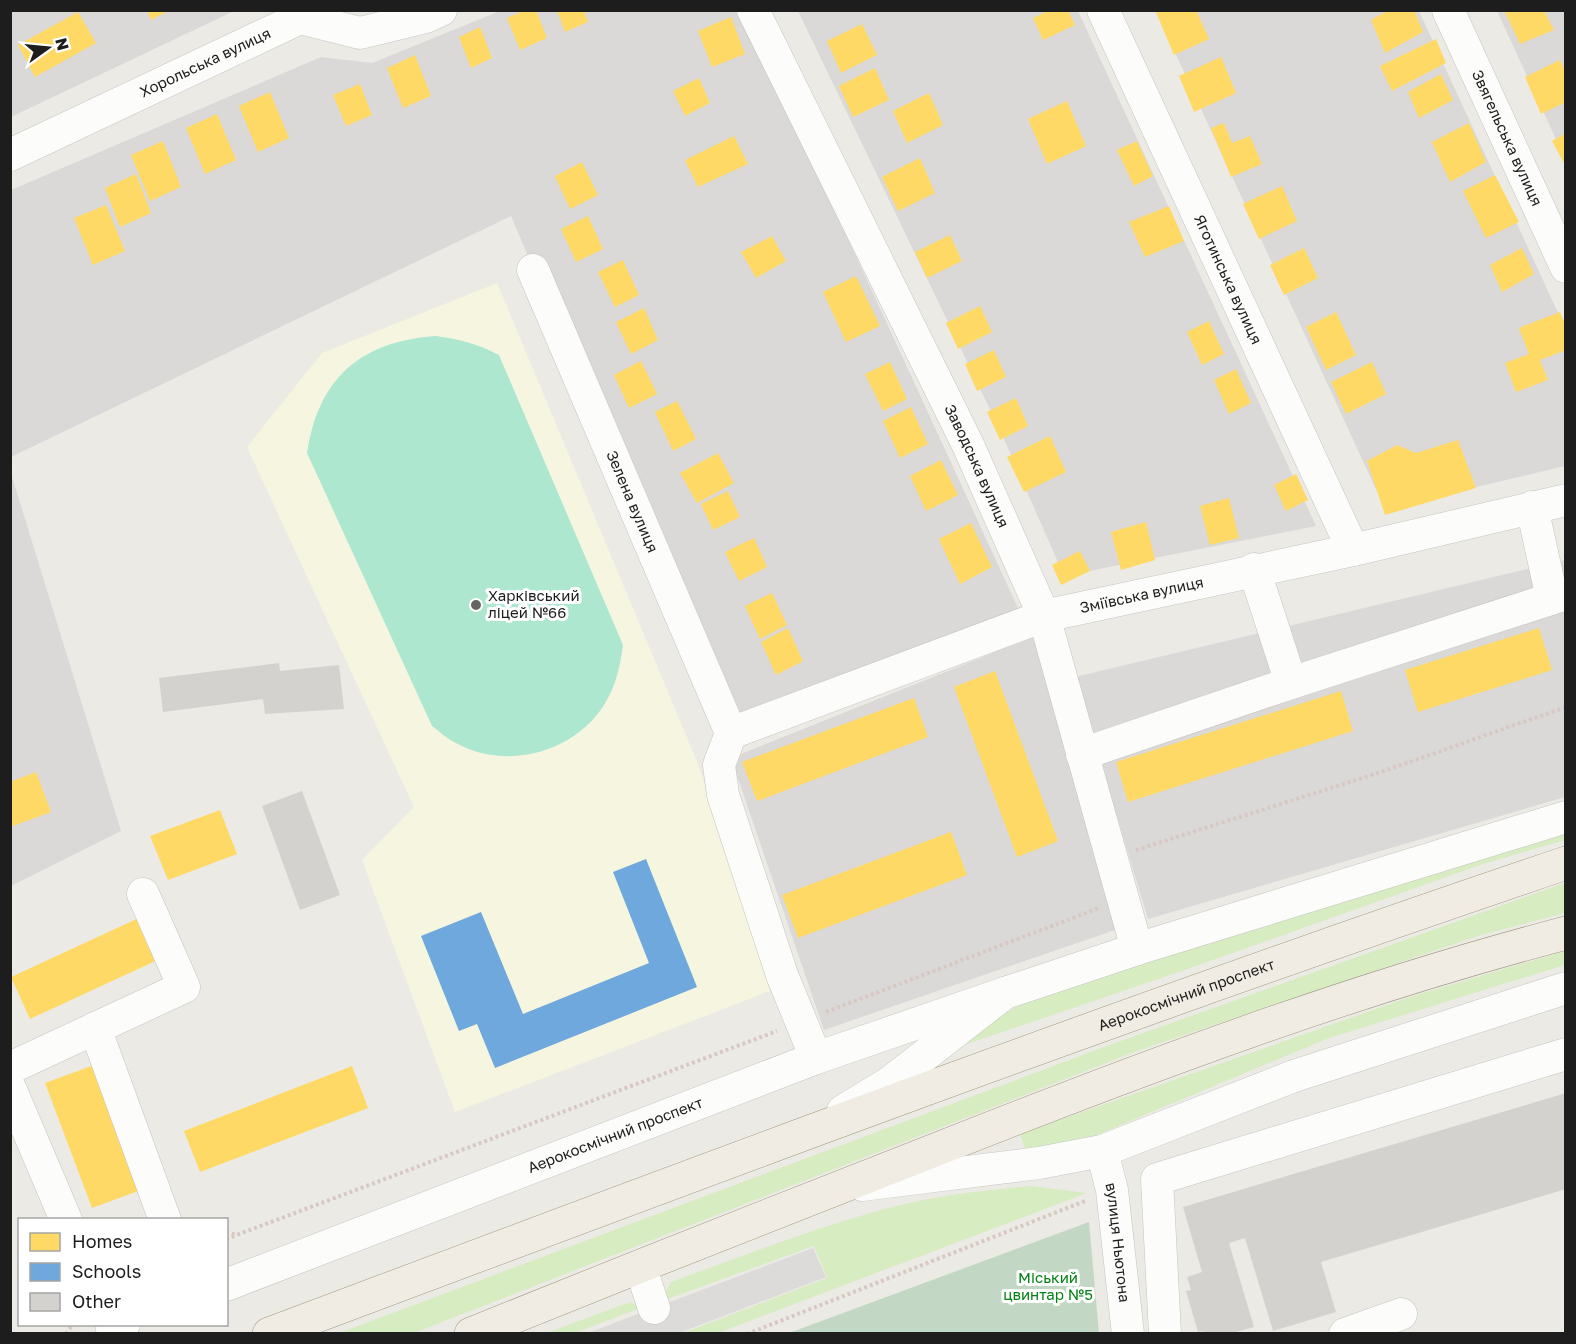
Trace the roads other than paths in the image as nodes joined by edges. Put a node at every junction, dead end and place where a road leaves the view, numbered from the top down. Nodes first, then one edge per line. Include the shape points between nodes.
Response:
1 (441, 10) edge
2 (753, 10) edge
3 (1103, 10) edge
4 (1448, 10) edge
5 (298, 14) edge
6 (10, 155) edge
7 (1566, 267) edge
8 (533, 270) dead end
9 (1566, 500) edge
10 (1532, 507) junction
11 (1353, 550) junction
12 (1254, 569) junction
13 (1559, 596) edge
14 (1044, 615) junction
15 (1291, 683) junction
16 (731, 733) junction
17 (1082, 754) junction
18 (1566, 817) edge
19 (1566, 863) edge
20 (143, 894) dead end
21 (1566, 933) edge
22 (1137, 949) junction
23 (1566, 988) edge
24 (1005, 993) junction
25 (95, 1028) junction
26 (1566, 1054) edge
27 (816, 1058) junction
28 (10, 1068) edge
29 (10, 1088) edge
30 (810, 1131) junction
31 (1102, 1151) junction
32 (838, 1188) junction
33 (65, 1218) edge
34 (164, 1218) edge
35 (640, 1266) junction
36 (228, 1284) edge
37 (654, 1308) dead end
38 (1401, 1314) dead end
39 (269, 1334) edge
40 (471, 1334) edge
41 (1128, 1334) edge
42 (1165, 1334) edge
43 (1345, 1334) edge

1 - 5 street, Хорольська вулиця via 360,33
2 - 14 street, Заводська вулиця via 968,446
3 - 11 street, Яготинська вулиця
4 - 7 street, Звягельська вулиця
5 - 6 street, Хорольська вулиця
8 - 16 street, Зелена вулиця
9 - 10 street, Зміївська вулиця
10 - 11 street, Зміївська вулиця
10 - 13 street
11 - 12 street, Зміївська вулиця
12 - 14 street, Зміївська вулиця
12 - 15 street
13 - 15 street
14 - 16 street, Зміївська вулиця
14 - 17 street, Заводська вулиця
15 - 17 street
16 - 27 street via 719,765 723,795 782,975
17 - 22 street, Заводська вулиця
18 - 22 street, Аерокосмічний проспект
19 - 30 main road, Аерокосмічний проспект via 1368,930
20 - 25 street via 184,987
21 - 32 main road via 1324,1006 1129,1074
22 - 24 street, Аерокосмічний проспект
23 - 31 street via 1294,1076
24 - 27 street, Аерокосмічний проспект
24 - 30 street, Аерокосмічний проспект via 889,1083
25 - 28 street
25 - 34 street
26 - 42 street via 1157,1179
27 - 36 street, Аерокосмічний проспект
29 - 33 street
30 - 39 main road, Аерокосмічний проспект
31 - 32 street via 1040,1163
31 - 41 street, вулиця Ньютона via 1112,1190
32 - 35 main road
35 - 37 street
35 - 40 main road
38 - 43 street

